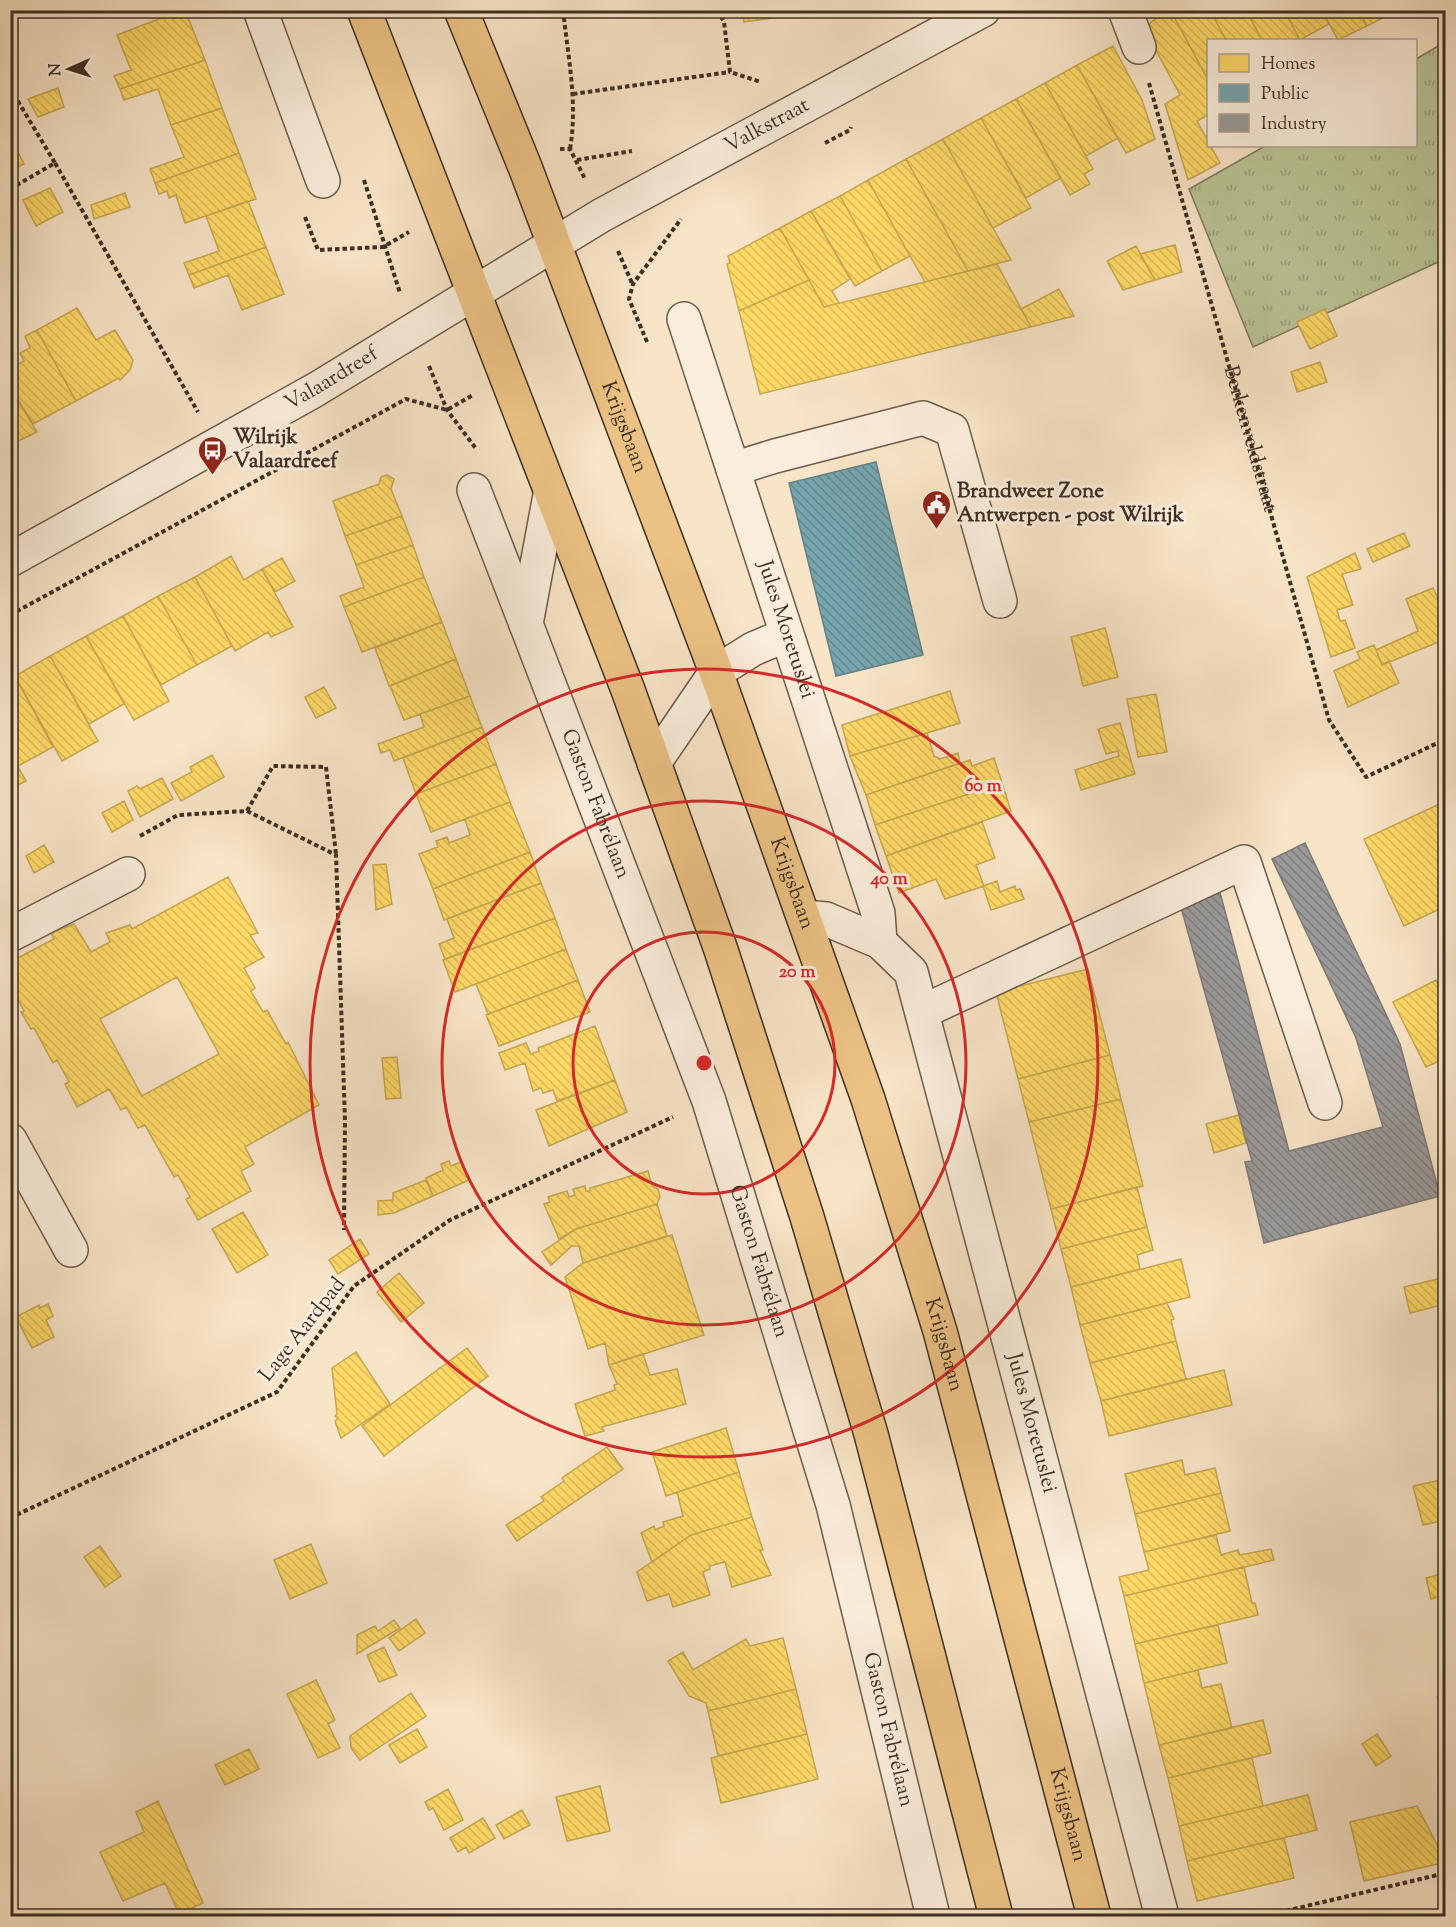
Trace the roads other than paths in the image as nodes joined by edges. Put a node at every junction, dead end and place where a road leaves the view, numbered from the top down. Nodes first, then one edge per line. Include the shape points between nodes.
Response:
1 (260, 10) edge
2 (364, 10) edge
3 (461, 10) edge
4 (983, 10) edge
5 (1125, 10) edge
6 (1139, 47) road end
7 (323, 181) road end
8 (555, 244) junction
9 (473, 294) junction
10 (684, 319) dead end
11 (733, 469) junction
12 (474, 490) dead end
13 (550, 495) junction
14 (10, 560) edge
15 (1000, 602) dead end
16 (526, 624) junction
17 (786, 635) junction
18 (716, 672) junction
19 (654, 763) junction
20 (128, 874) dead end
21 (804, 917) junction
22 (10, 935) edge
23 (880, 942) junction
24 (922, 1012) junction
25 (1325, 1104) dead end
26 (10, 1140) edge
27 (71, 1250) dead end
28 (933, 1917) edge
29 (996, 1917) edge
30 (1094, 1917) edge
31 (1162, 1917) edge

1 - 7 street
2 - 9 main road
3 - 8 main road, Krijgsbaan
4 - 8 street, Valkstraat
5 - 6 street
8 - 9 street, Valaardreef
8 - 18 main road, Krijgsbaan
9 - 13 main road
9 - 14 street, Valaardreef via 315,390
10 - 11 street, Jules Moretuslei
11 - 15 street via 923,418 952,430
11 - 17 street, Jules Moretuslei
12 - 16 street, Gaston Fabrélaan
13 - 16 street
13 - 19 main road
16 - 28 street, Gaston Fabrélaan via 709,1101 833,1505
17 - 18 street via 753,649
17 - 23 street, Jules Moretuslei via 878,913
18 - 19 street
18 - 21 main road, Krijgsbaan
19 - 29 main road via 721,951 807,1216 871,1434
20 - 22 street
21 - 23 street, Jules Moretuslei via 826,919
21 - 30 main road, Krijgsbaan via 868,1100 940,1331
23 - 24 street, Jules Moretuslei via 911,972
24 - 25 street via 1244,862
24 - 31 street, Jules Moretuslei
26 - 27 street

